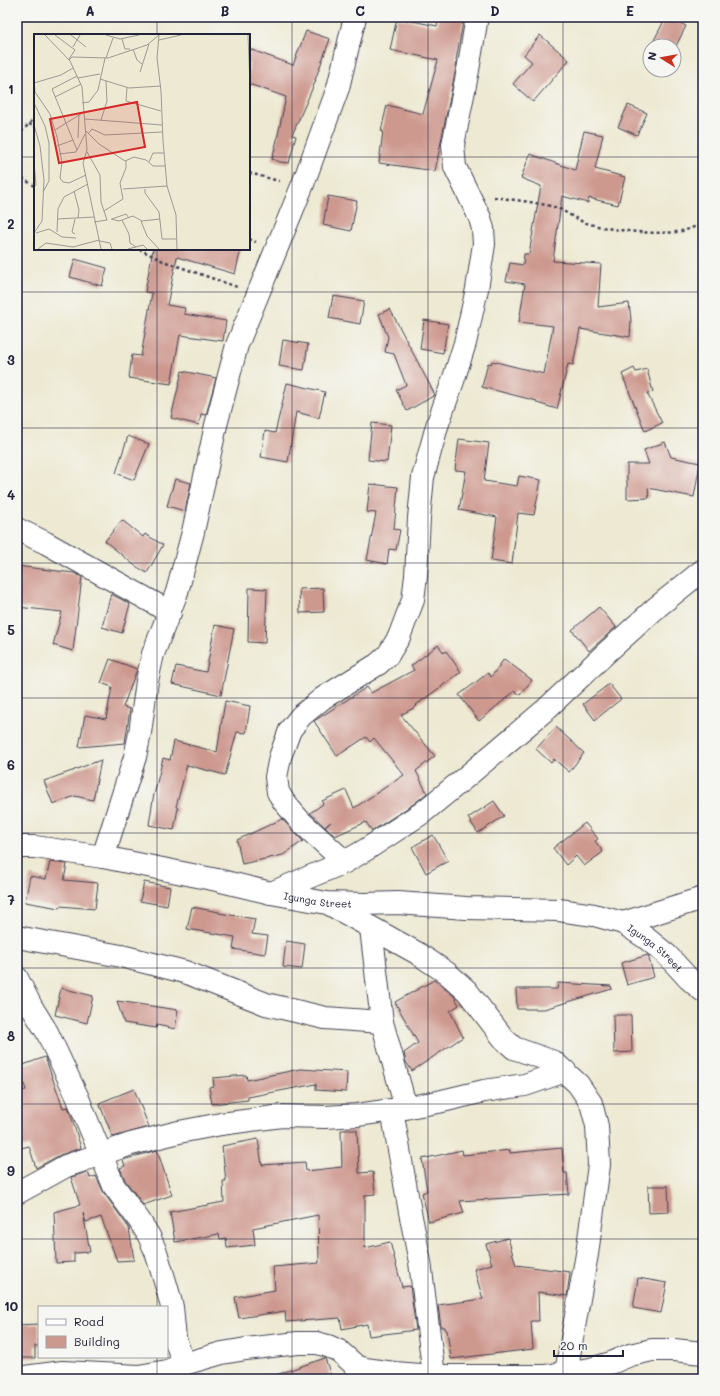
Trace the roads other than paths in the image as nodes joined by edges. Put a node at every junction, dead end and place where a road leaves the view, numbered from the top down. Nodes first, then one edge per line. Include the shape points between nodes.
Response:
1 (355, 17) edge
2 (477, 17) edge
3 (17, 529) edge
4 (703, 570) edge
5 (170, 613) junction
6 (17, 847) edge
7 (104, 857) junction
8 (345, 862) junction
9 (271, 893) junction
10 (703, 898) edge
11 (327, 903) junction
12 (623, 923) junction
13 (371, 928) junction
14 (17, 937) edge
15 (17, 978) edge
16 (703, 991) edge
17 (382, 1022) junction
18 (565, 1071) junction
19 (399, 1109) junction
20 (100, 1154) junction
21 (17, 1193) edge
22 (703, 1353) edge
23 (184, 1364) junction
24 (566, 1372) junction
25 (434, 1376) junction
26 (17, 1378) edge

1 - 5 street via 338,88 303,184 238,345 215,431 193,532
2 - 8 street via 453,145 455,167 480,218 484,244 465,342 423,477 413,600 399,637 388,655 323,698 301,716 290,730 276,777 278,792 284,802 301,822
3 - 5 street
4 - 8 street via 657,607 544,711 466,778 422,813
5 - 7 street via 153,654 135,757
6 - 7 street, Igunga Street via 35,847
7 - 9 street, Igunga Street
8 - 9 street
9 - 11 street, Igunga Street
10 - 12 street, Igunga Street
11 - 12 street, Igunga Street via 398,903 466,908 559,910 594,915
11 - 13 street
12 - 16 street, Igunga Street via 667,955 689,980
13 - 17 street
13 - 18 street via 417,953 458,982 514,1048 554,1062
14 - 17 street via 121,956 185,972 266,1004 325,1018
15 - 20 street via 47,1032 77,1096
17 - 19 street
18 - 19 street via 525,1085
18 - 24 street via 591,1102 598,1126 599,1166 587,1254
19 - 20 street via 331,1117 282,1116 221,1124 131,1144
19 - 25 street via 410,1212 420,1262
20 - 21 street via 66,1166
20 - 23 street via 114,1186 139,1220 156,1252 168,1288 175,1339
22 - 24 street via 652,1350 611,1363
23 - 25 street via 246,1349 317,1343 334,1348 356,1366 394,1373
23 - 26 street via 167,1371 139,1376 63,1372
24 - 25 street via 544,1376

